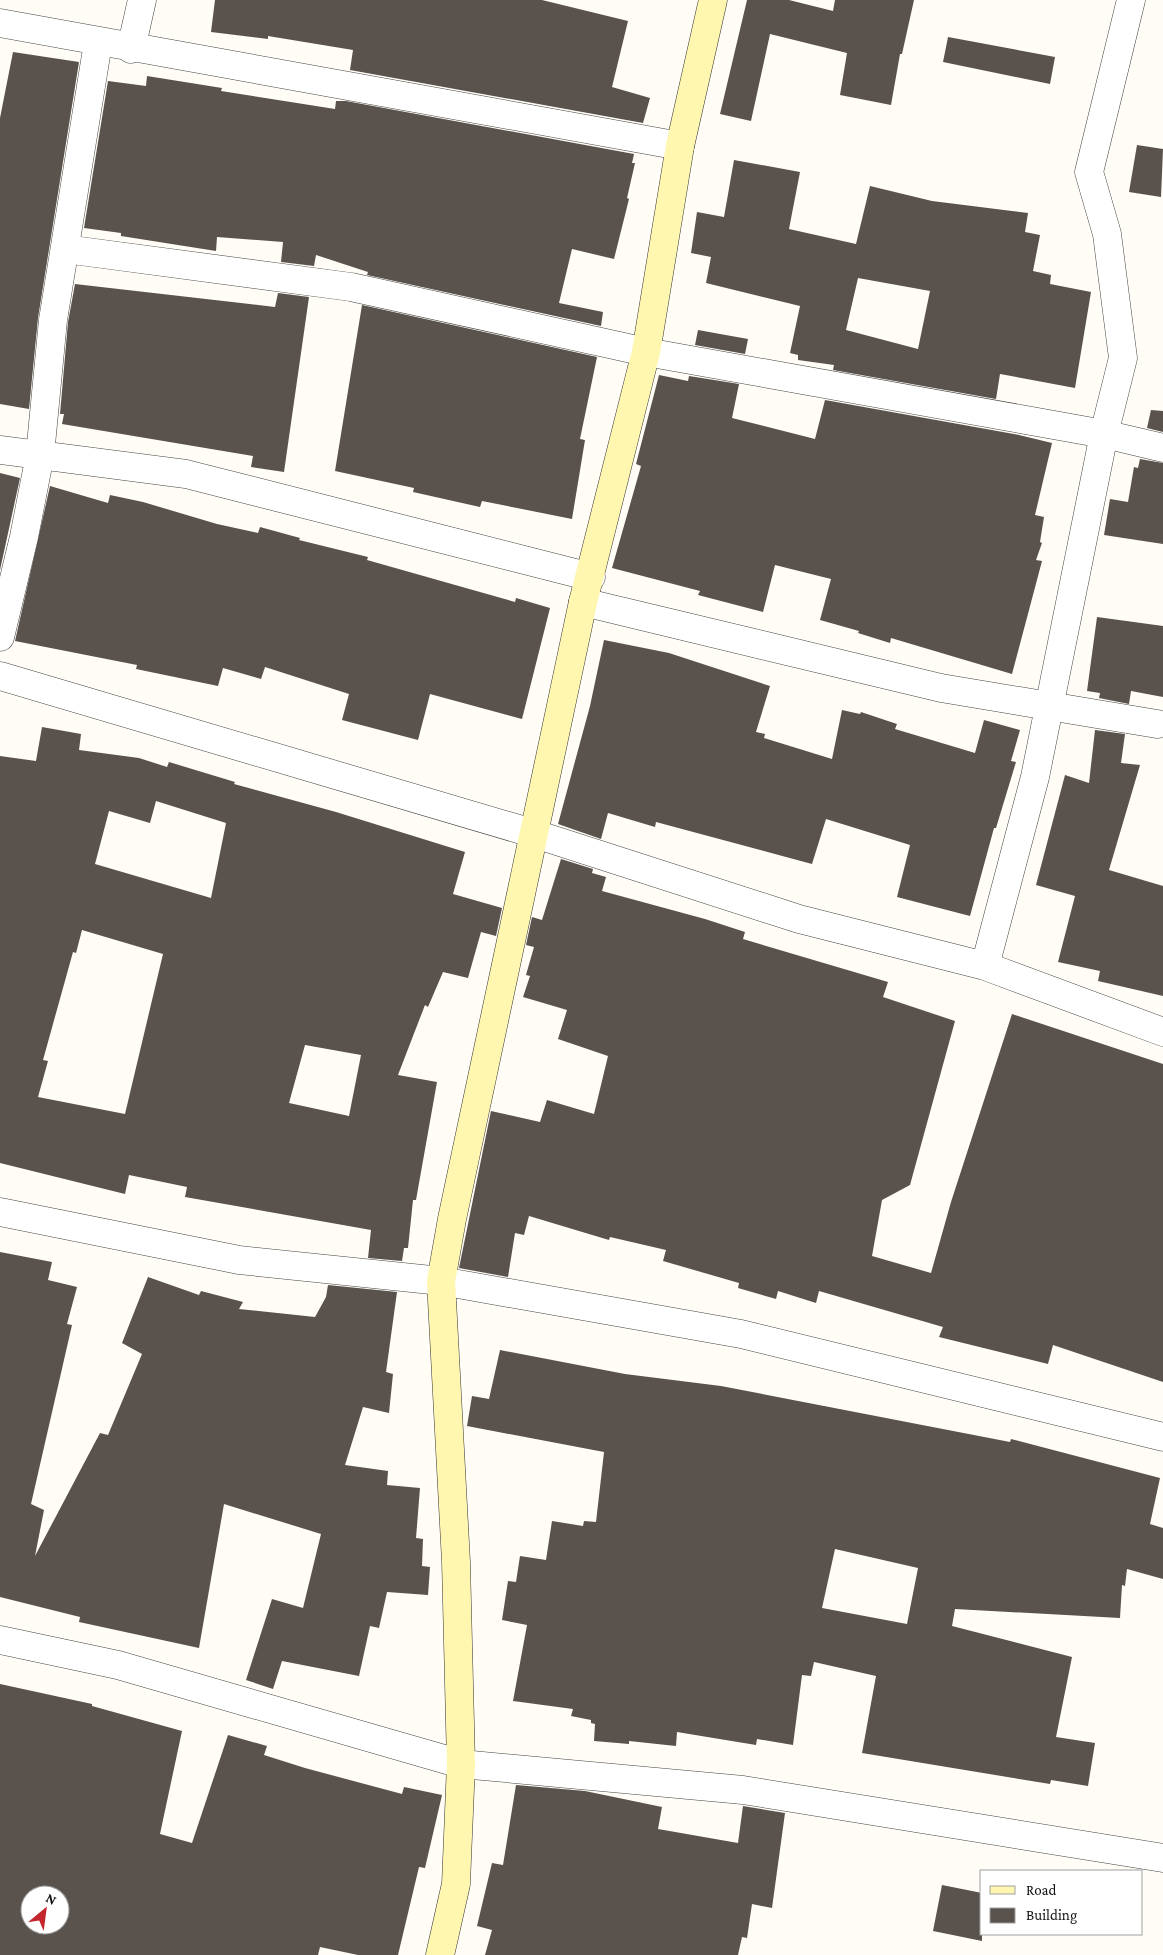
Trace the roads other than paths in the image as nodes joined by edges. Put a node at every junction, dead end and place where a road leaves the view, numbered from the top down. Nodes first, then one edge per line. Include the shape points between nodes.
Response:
1 (142, 0) edge
2 (713, 0) edge
3 (1131, 0) edge
4 (0, 24) edge
5 (98, 43) junction
6 (131, 49) junction
7 (680, 146) junction
8 (65, 249) junction
9 (646, 352) junction
10 (1104, 434) junction
11 (1163, 448) edge
12 (0, 450) edge
13 (40, 456) junction
14 (587, 589) junction
15 (0, 637) edge
16 (0, 676) edge
17 (1051, 706) junction
18 (1157, 724) dead end
19 (532, 833) junction
20 (985, 966) junction
21 (1163, 1032) edge
22 (0, 1212) edge
23 (441, 1280) junction
24 (1163, 1438) edge
25 (0, 1640) edge
26 (461, 1764) junction
27 (1163, 1858) edge
28 (440, 1955) edge

1 - 6 street
2 - 7 main road
3 - 10 street via 1089,172 1107,234 1123,358
4 - 5 street
5 - 6 street
5 - 8 street
6 - 7 street
7 - 9 main road
8 - 9 street via 351,287
8 - 13 street via 53,320
9 - 10 street
9 - 14 main road
10 - 11 street
10 - 17 street
12 - 13 street
13 - 14 street via 186,474
13 - 15 street
14 - 17 street via 941,688
14 - 19 main road
16 - 19 street
17 - 18 street
17 - 20 street via 1036,777
19 - 20 street via 799,918
19 - 23 main road
20 - 21 street
22 - 23 street via 239,1260
23 - 24 street via 741,1334
23 - 26 main road via 456,1562
25 - 26 street via 118,1665
26 - 27 street via 743,1790
26 - 28 main road via 456,1884

